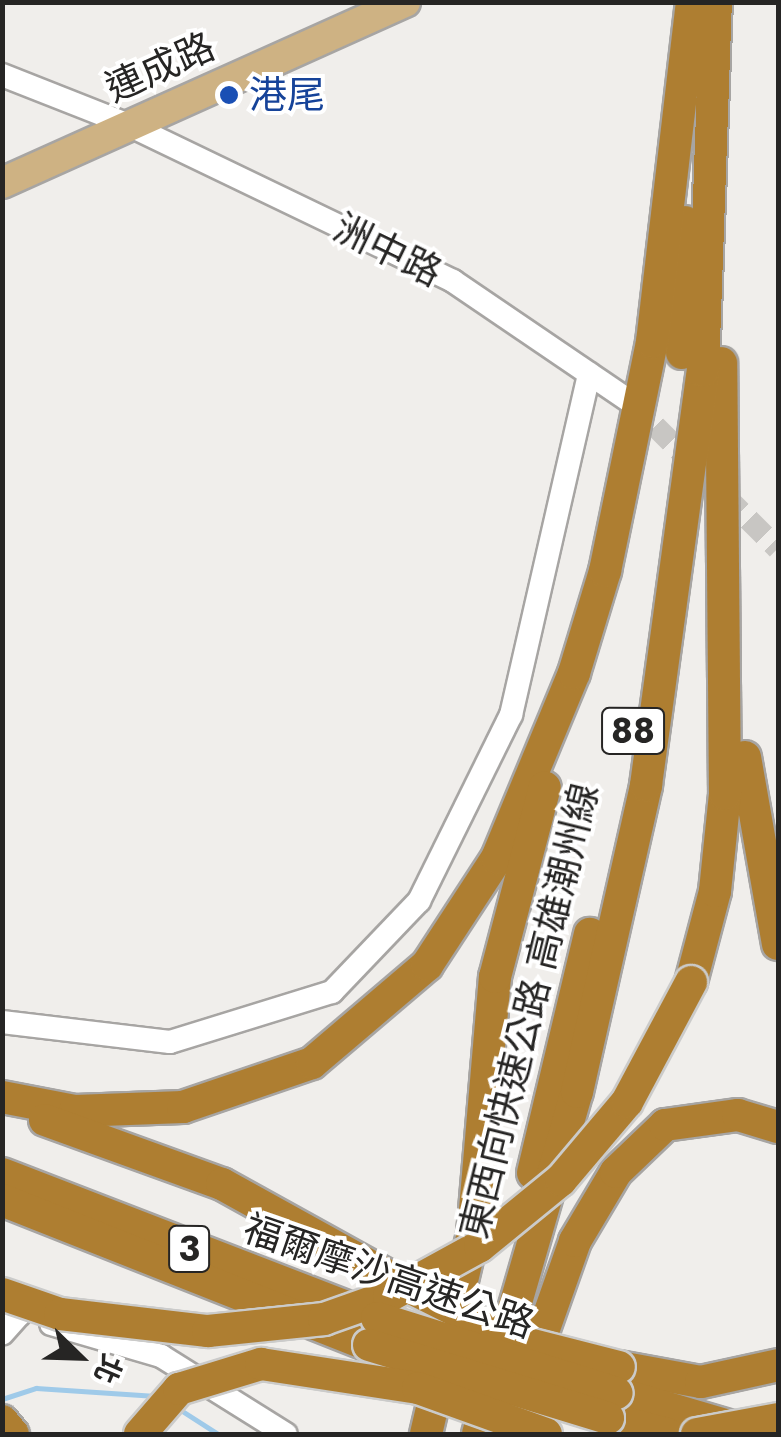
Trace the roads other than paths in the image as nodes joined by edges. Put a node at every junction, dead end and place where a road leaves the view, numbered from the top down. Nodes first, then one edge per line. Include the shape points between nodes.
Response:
1 (405, 2) edge
2 (699, 4) edge
3 (718, 38) junction
4 (2, 74) edge
5 (129, 124) junction
6 (2, 183) edge
7 (589, 374) junction
8 (631, 402) tunnel mouth
9 (722, 536) junction
10 (574, 674) junction
11 (778, 944) edge
12 (2, 1022) edge
13 (2, 1098) edge
14 (2, 1107) edge
15 (778, 1127) edge
16 (2, 1174) edge
17 (2, 1200) edge
18 (8, 1306) edge
19 (373, 1331) junction
20 (2, 1334) edge
21 (778, 1365) edge
22 (615, 1393) junction
23 (778, 1418) edge
24 (2, 1421) edge
25 (13, 1434) edge
26 (140, 1434) edge
27 (286, 1434) edge
28 (426, 1434) edge
29 (456, 1434) edge
30 (478, 1434) edge
31 (511, 1434) edge
32 (546, 1434) edge
33 (666, 1434) edge
34 (697, 1434) edge
35 (756, 1434) edge

1 - 5 main road, 連成路
2 - 3 highway, 東西向快速公路 高雄潮州線 / 88
2 - 10 highway via 652,342
2 - 29 highway, 東西向快速公路 高雄潮州線 / 88 via 682,366 626,782 526,1204
3 - 9 highway
3 - 30 highway, 東西向快速公路 高雄潮州線 / 88 via 703,371 646,785 577,1092
4 - 5 street, 洲中路
5 - 6 main road, 連成路
5 - 7 street, 洲中路 via 453,281
7 - 8 street, 洲中路
7 - 12 street via 512,715 419,901 332,992 170,1042
9 - 11 highway via 752,836
9 - 18 highway, bridge via 723,827 691,982 636,1088 561,1180 480,1246 389,1296 324,1319 208,1331
10 - 13 highway via 497,858 426,965 312,1063 183,1107 74,1111
10 - 28 highway via 496,977 473,1233
14 - 22 highway, bridge via 222,1184
15 - 31 highway via 738,1115 665,1125 616,1172 574,1241
16 - 19 highway, 福爾摩沙高速公路 / 3
17 - 19 highway, 福爾摩沙高速公路 / 3
18 - 20 street
18 - 27 street via 161,1356
19 - 22 highway, 福爾摩沙高速公路 / 3, bridge
21 - 22 highway
22 - 33 highway, 福爾摩沙高速公路 / 3
22 - 35 highway, 福爾摩沙高速公路 / 3
23 - 34 highway, bridge
24 - 25 highway
26 - 32 highway, bridge via 179,1389 262,1364 418,1388

